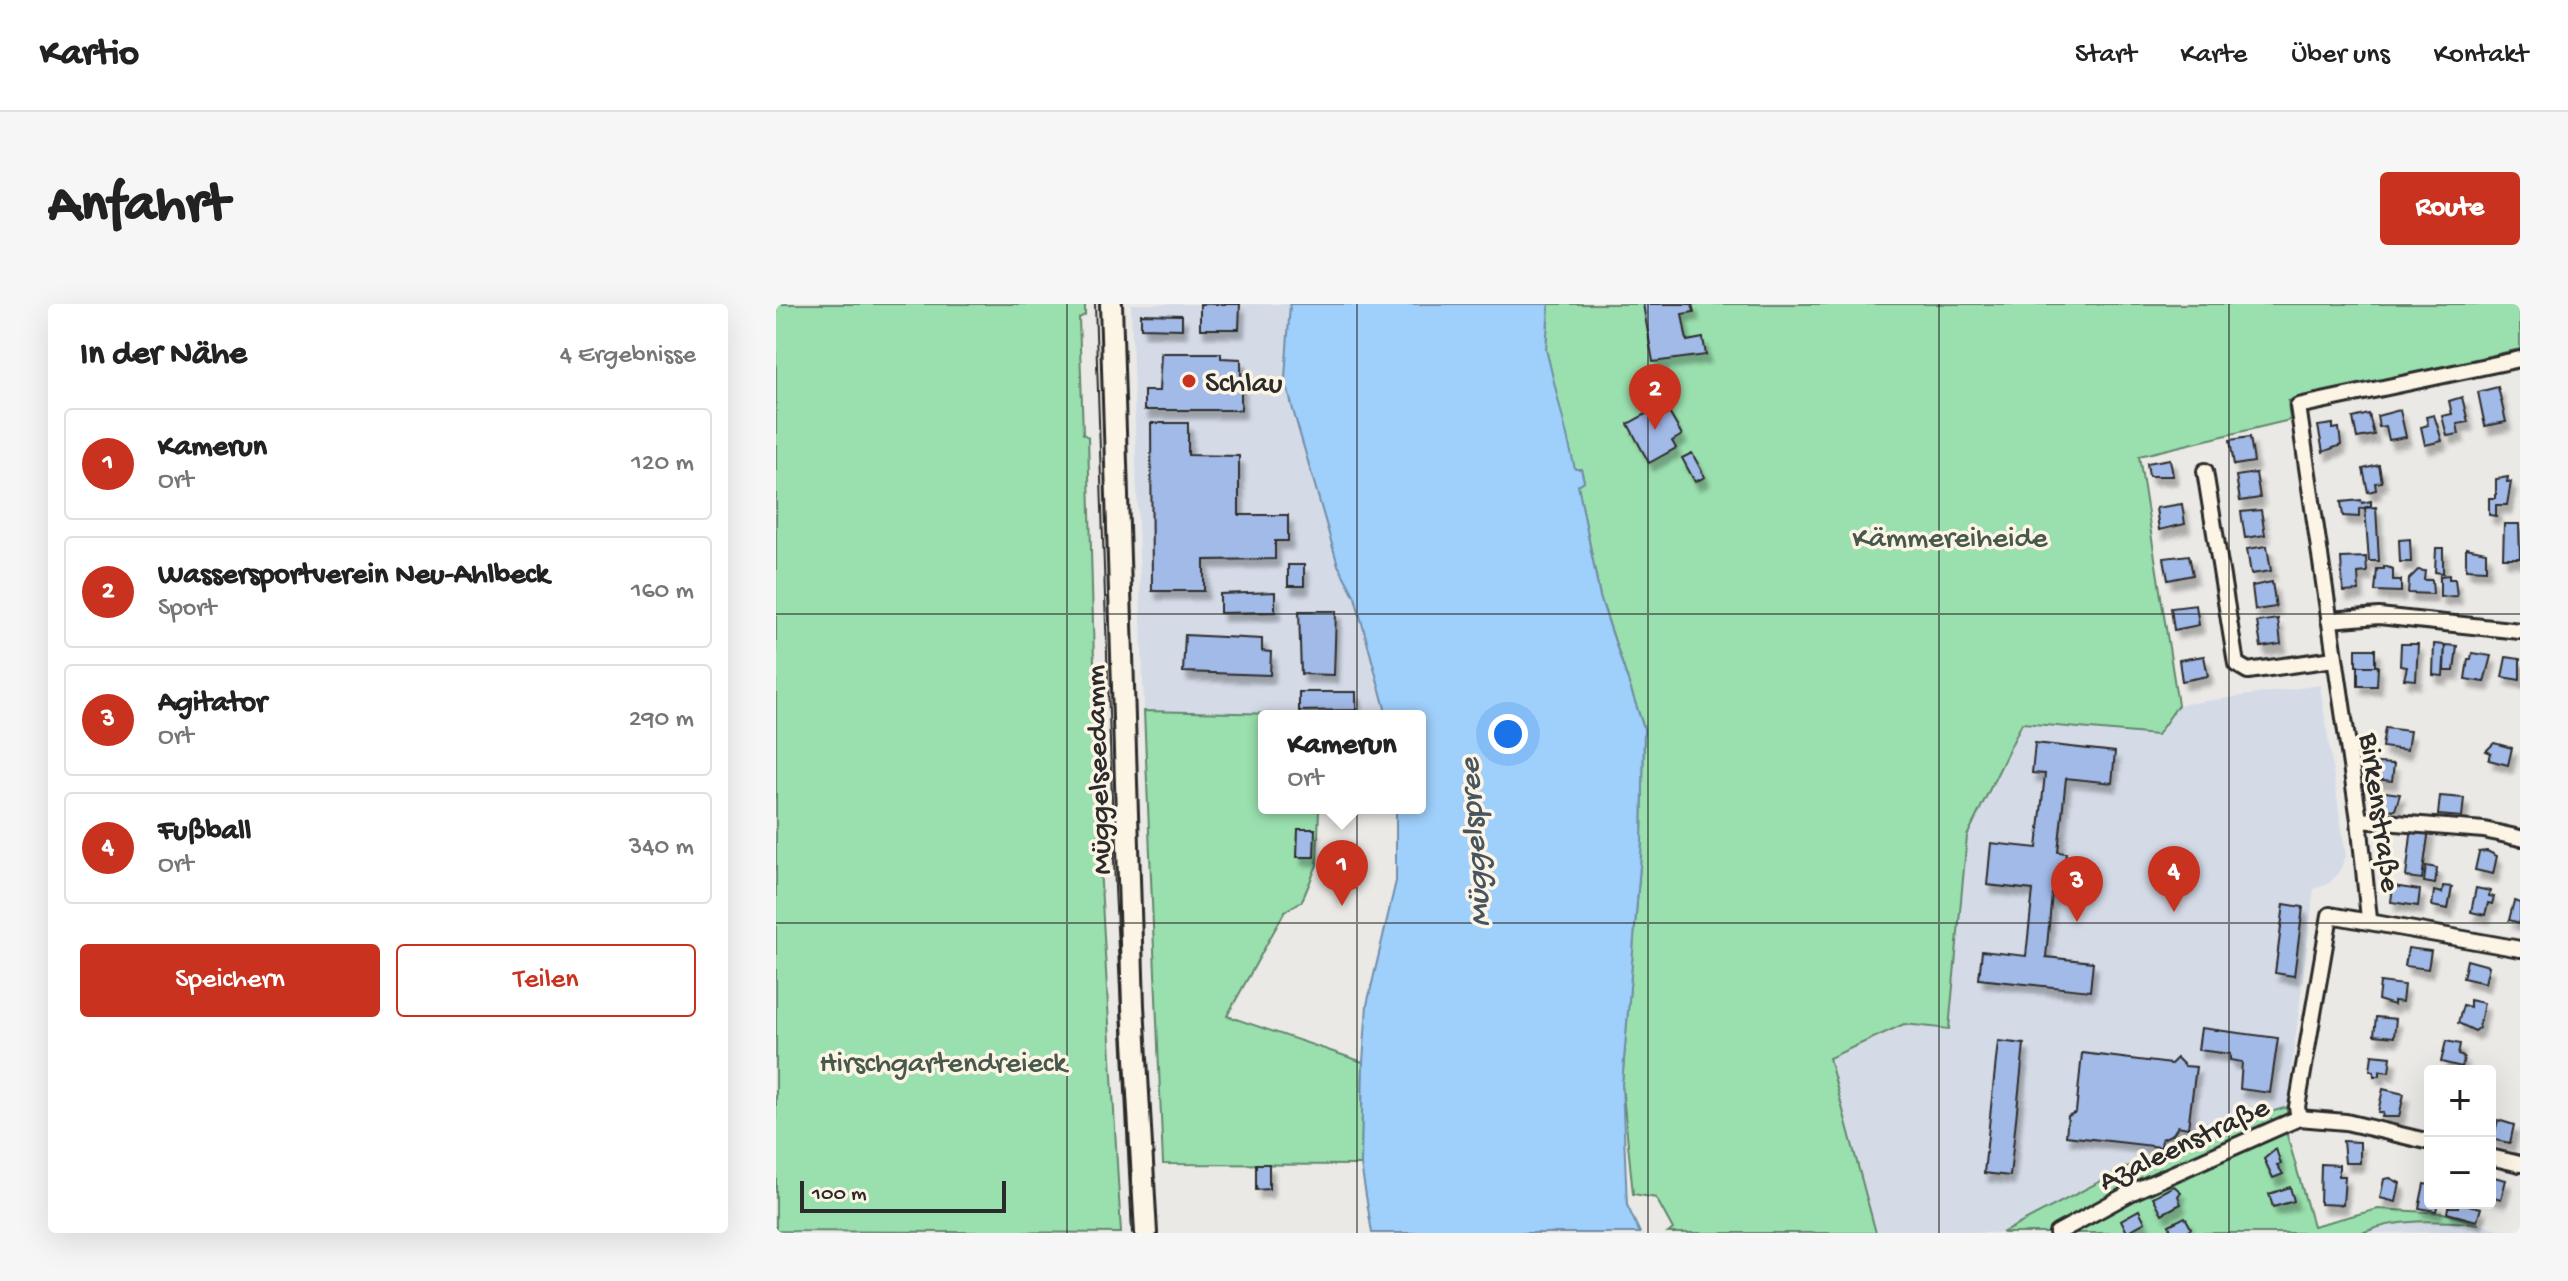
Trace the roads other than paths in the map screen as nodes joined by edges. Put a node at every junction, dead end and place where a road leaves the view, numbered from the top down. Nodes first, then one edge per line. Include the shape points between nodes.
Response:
1 (1111, 304) edge
2 (2520, 359) edge
3 (2205, 471) dead end
4 (2329, 620) junction
5 (2520, 631) edge
6 (2334, 659) junction
7 (2359, 820) junction
8 (2520, 838) edge
9 (2369, 919) junction
10 (2520, 949) edge
11 (2299, 1118) junction
12 (2424, 1141) edge
13 (2496, 1158) edge
14 (2520, 1164) edge
15 (1146, 1233) edge
16 (2057, 1233) edge

1 - 15 main road, Müggelseedamm via 1133,1006
2 - 4 street, Birkenstraße via 2298,406
3 - 6 street via 2236,664 2248,671
4 - 5 street via 2379,616
4 - 6 street, Birkenstraße
6 - 7 street, Birkenstraße
7 - 8 street
7 - 9 street, Birkenstraße
9 - 10 street
9 - 11 street, Birkenstraße via 2330,915 2326,924
11 - 12 street, Azaleenstraße via 2346,1122
11 - 16 street, Azaleenstraße via 2132,1192
13 - 14 street

